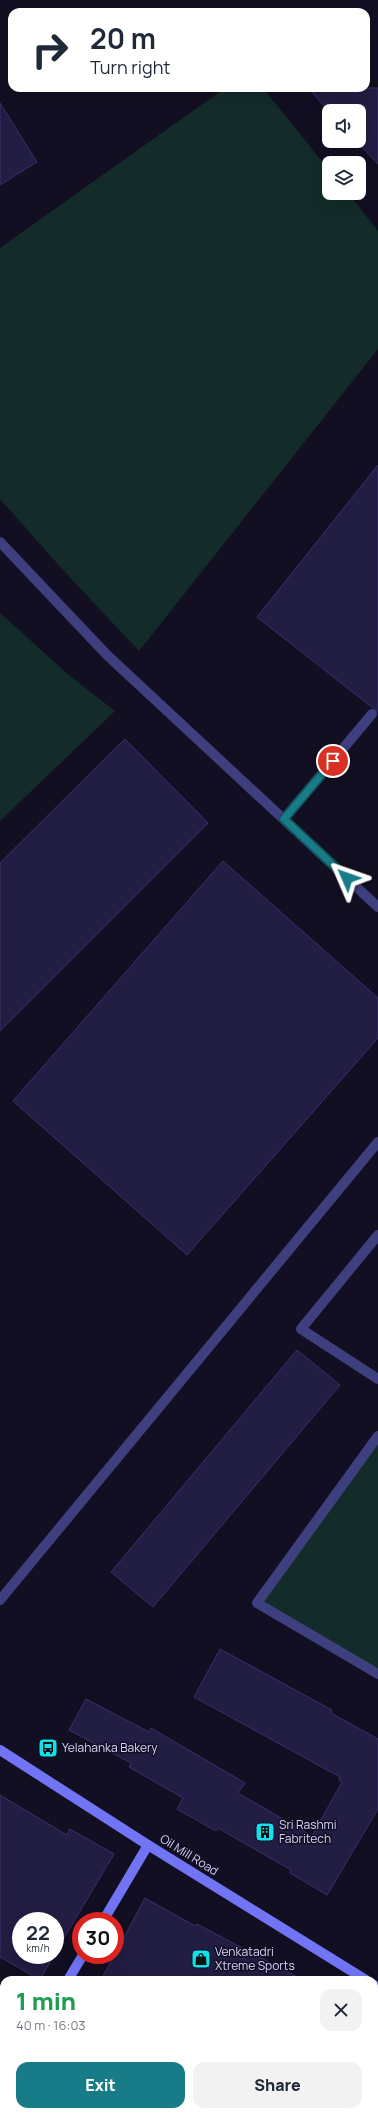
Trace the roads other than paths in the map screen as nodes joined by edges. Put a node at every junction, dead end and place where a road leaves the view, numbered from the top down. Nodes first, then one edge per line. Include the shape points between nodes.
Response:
1 (0, 542) edge
2 (372, 714) dead end
3 (284, 819) junction
4 (378, 907) edge
5 (378, 1142) edge
6 (378, 1235) edge
7 (378, 1379) edge
8 (378, 1436) edge
9 (0, 1600) edge
10 (378, 1674) edge
11 (0, 1750) edge
12 (148, 1845) junction
13 (108, 1912) edge
14 (78, 1964) edge
15 (70, 1976) edge
16 (360, 1976) edge

1 - 3 street via 107,655
2 - 3 street
3 - 4 street
5 - 9 street
6 - 7 street via 301,1329
8 - 10 street via 257,1603
11 - 12 main road, Oil Mill Road
12 - 13 main road
12 - 16 main road, Oil Mill Road
14 - 15 main road

